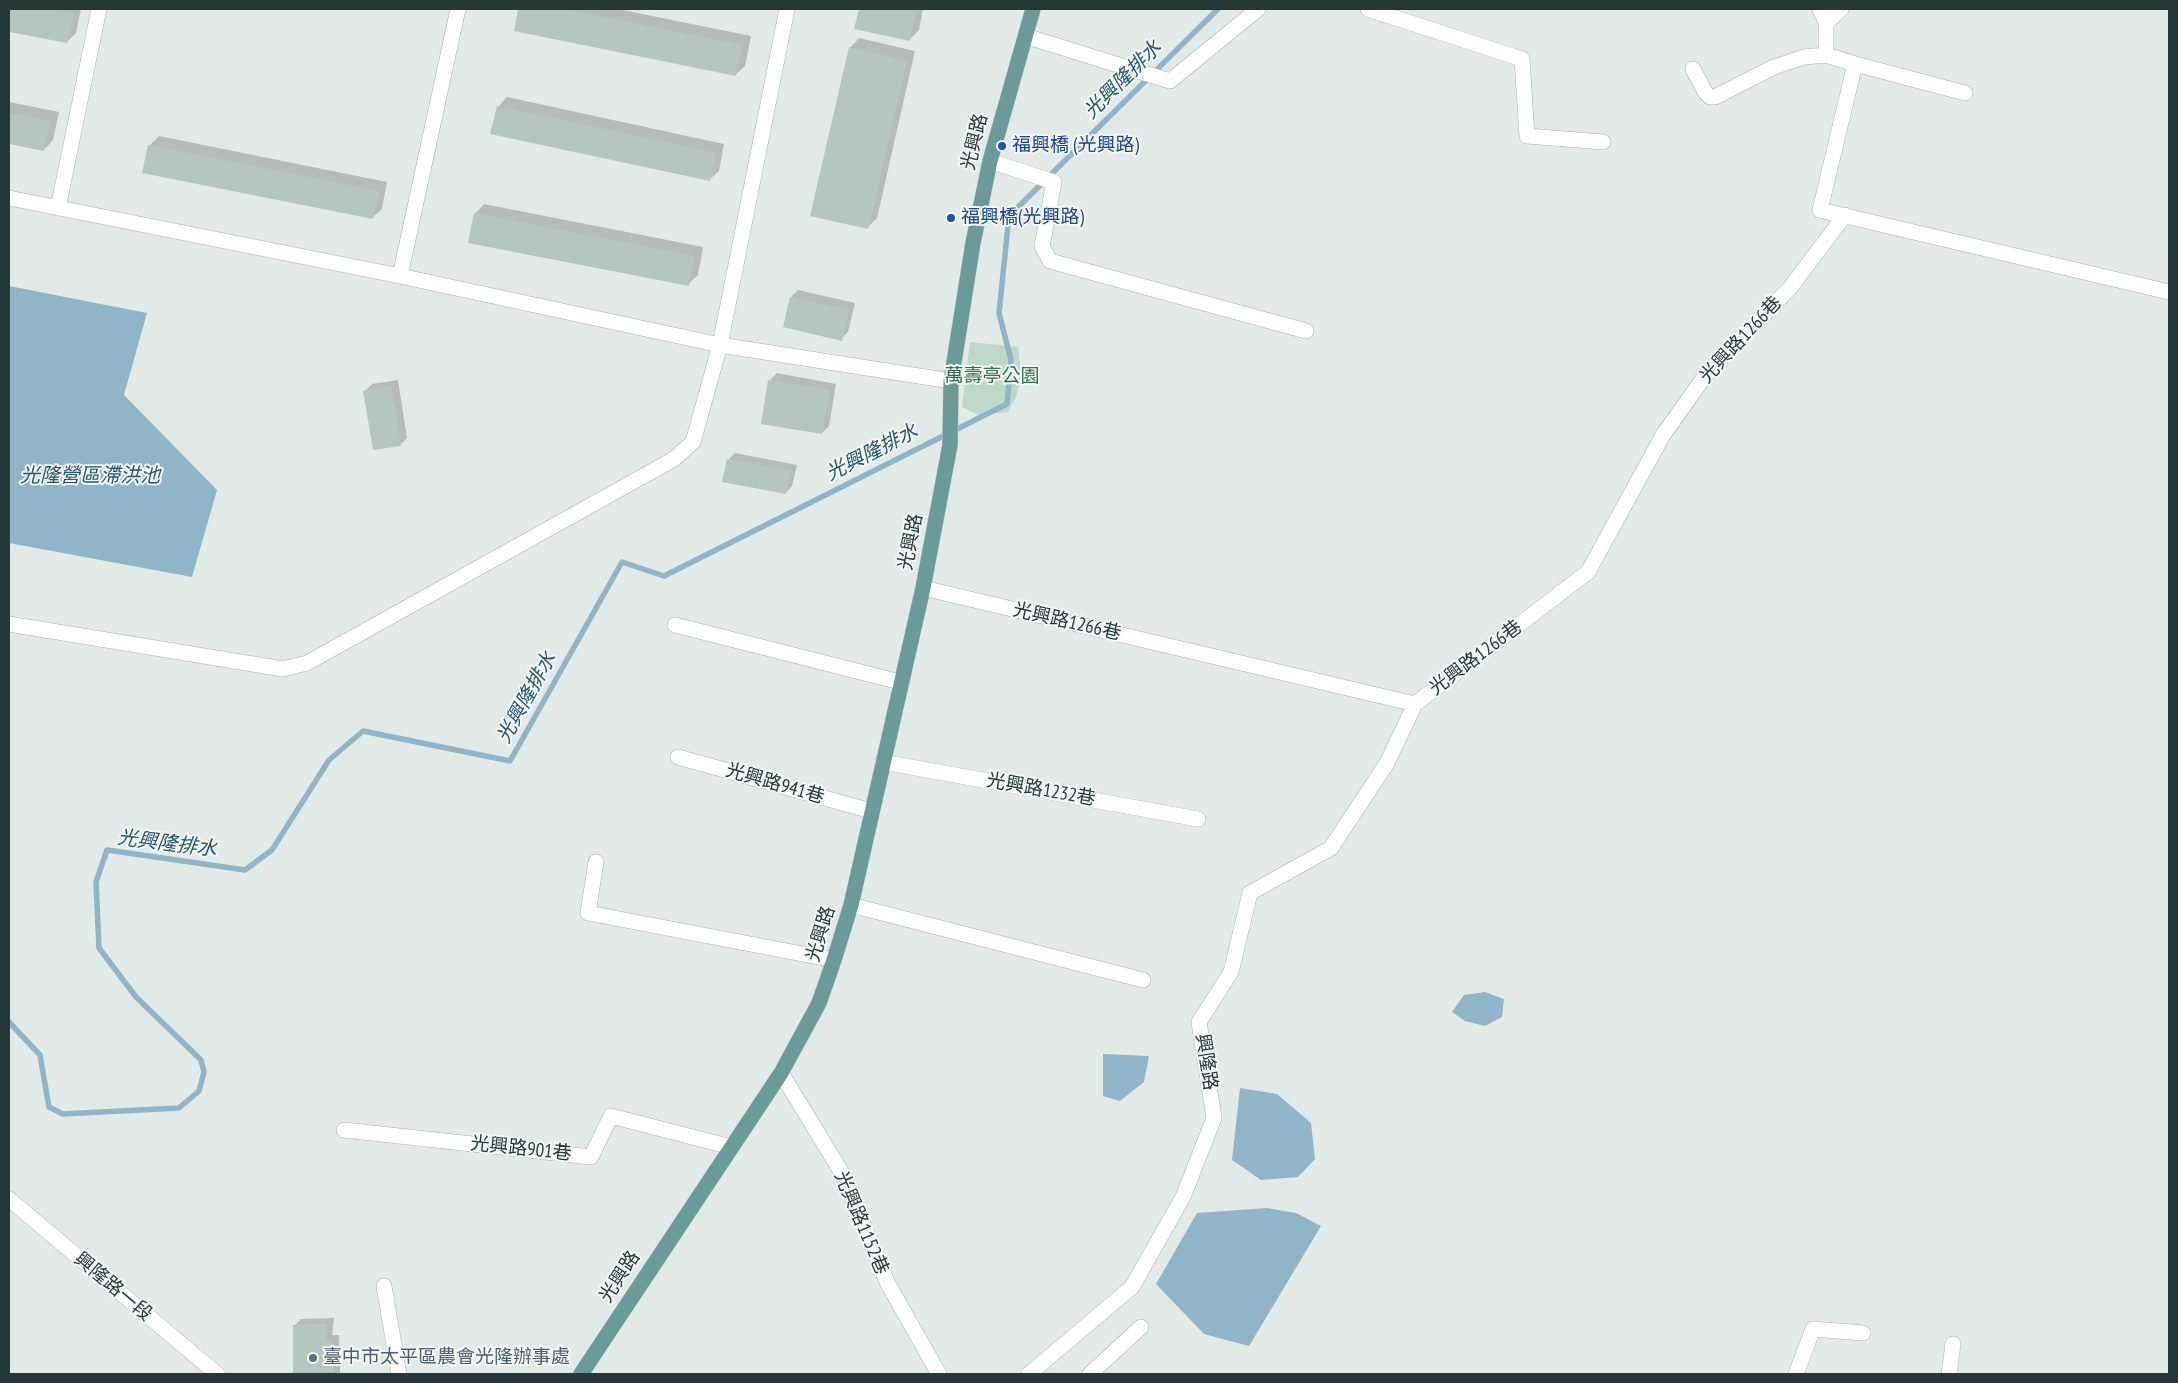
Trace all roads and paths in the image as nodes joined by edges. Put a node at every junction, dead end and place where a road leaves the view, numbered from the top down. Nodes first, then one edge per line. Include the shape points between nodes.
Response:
1 (99, 9) edge
2 (458, 9) edge
3 (787, 9) edge
4 (1034, 9) edge
5 (1258, 9) edge
6 (1368, 9) edge
7 (1841, 9) edge
8 (1823, 16) edge
9 (1025, 36) junction
10 (1826, 55) junction
11 (1855, 64) junction
12 (1693, 69) dead end
13 (1964, 93) dead end
14 (1603, 142) dead end
15 (990, 161) junction
16 (9, 198) edge
17 (58, 208) junction
18 (1845, 215) junction
19 (400, 276) junction
20 (2169, 292) edge
21 (1306, 331) dead end
22 (720, 345) junction
23 (951, 381) junction
24 (923, 588) junction
25 (9, 624) edge
26 (675, 625) dead end
27 (900, 682) junction
28 (1415, 704) junction
29 (678, 757) dead end
30 (883, 762) junction
31 (871, 811) junction
32 (1198, 819) dead end
33 (596, 862) dead end
34 (851, 905) junction
35 (834, 960) junction
36 (1143, 980) dead end
37 (781, 1073) junction
38 (344, 1130) dead end
39 (731, 1146) junction
40 (9, 1199) edge
41 (384, 1286) dead end
42 (1142, 1327) dead end
43 (1863, 1333) dead end
44 (1953, 1344) dead end
45 (217, 1374) edge
46 (399, 1374) edge
47 (581, 1374) edge
48 (939, 1374) edge
49 (1029, 1374) edge
50 (1090, 1374) edge
51 (1796, 1374) edge
52 (1949, 1374) edge

1 - 17 street
2 - 19 street
3 - 22 street
4 - 9 main road, 光興路
5 - 9 street via 1170,81
6 - 14 street via 1522,59 1527,136
7 - 8 street
8 - 10 street
9 - 15 main road, 光興路
10 - 11 street
10 - 12 street via 1804,57 1774,68 1715,97 1705,92
11 - 13 street
11 - 18 street via 1820,210
15 - 21 street via 1054,182 1042,246 1050,261
15 - 23 main road, 光興路
16 - 17 street
17 - 19 street
18 - 20 street
18 - 28 street, 光興路1266巷 via 1790,288 1710,370 1663,436 1588,572
19 - 22 street
22 - 23 street
22 - 25 street via 693,442 674,459 307,663 283,669
23 - 24 main road, 光興路 via 950,444
24 - 27 main road, 光興路
24 - 28 street, 光興路1266巷
26 - 27 street
27 - 30 main road, 光興路
28 - 49 street, 興隆路 via 1387,762 1331,848 1250,893 1231,972 1199,1022 1214,1118 1183,1197 1132,1287
29 - 31 street, 光興路941巷
30 - 31 main road, 光興路
30 - 32 street, 光興路1232巷
31 - 34 main road, 光興路
33 - 35 street via 588,913
34 - 35 main road, 光興路
34 - 36 street
35 - 37 main road, 光興路 via 819,1003
37 - 39 main road, 光興路
37 - 48 street, 光興路1152巷 via 842,1173 888,1284
38 - 39 street, 光興路901巷 via 591,1156 611,1116
39 - 47 main road, 光興路
40 - 45 street, 興隆路一段
41 - 46 street
42 - 50 street
43 - 51 street via 1813,1329
44 - 52 street

